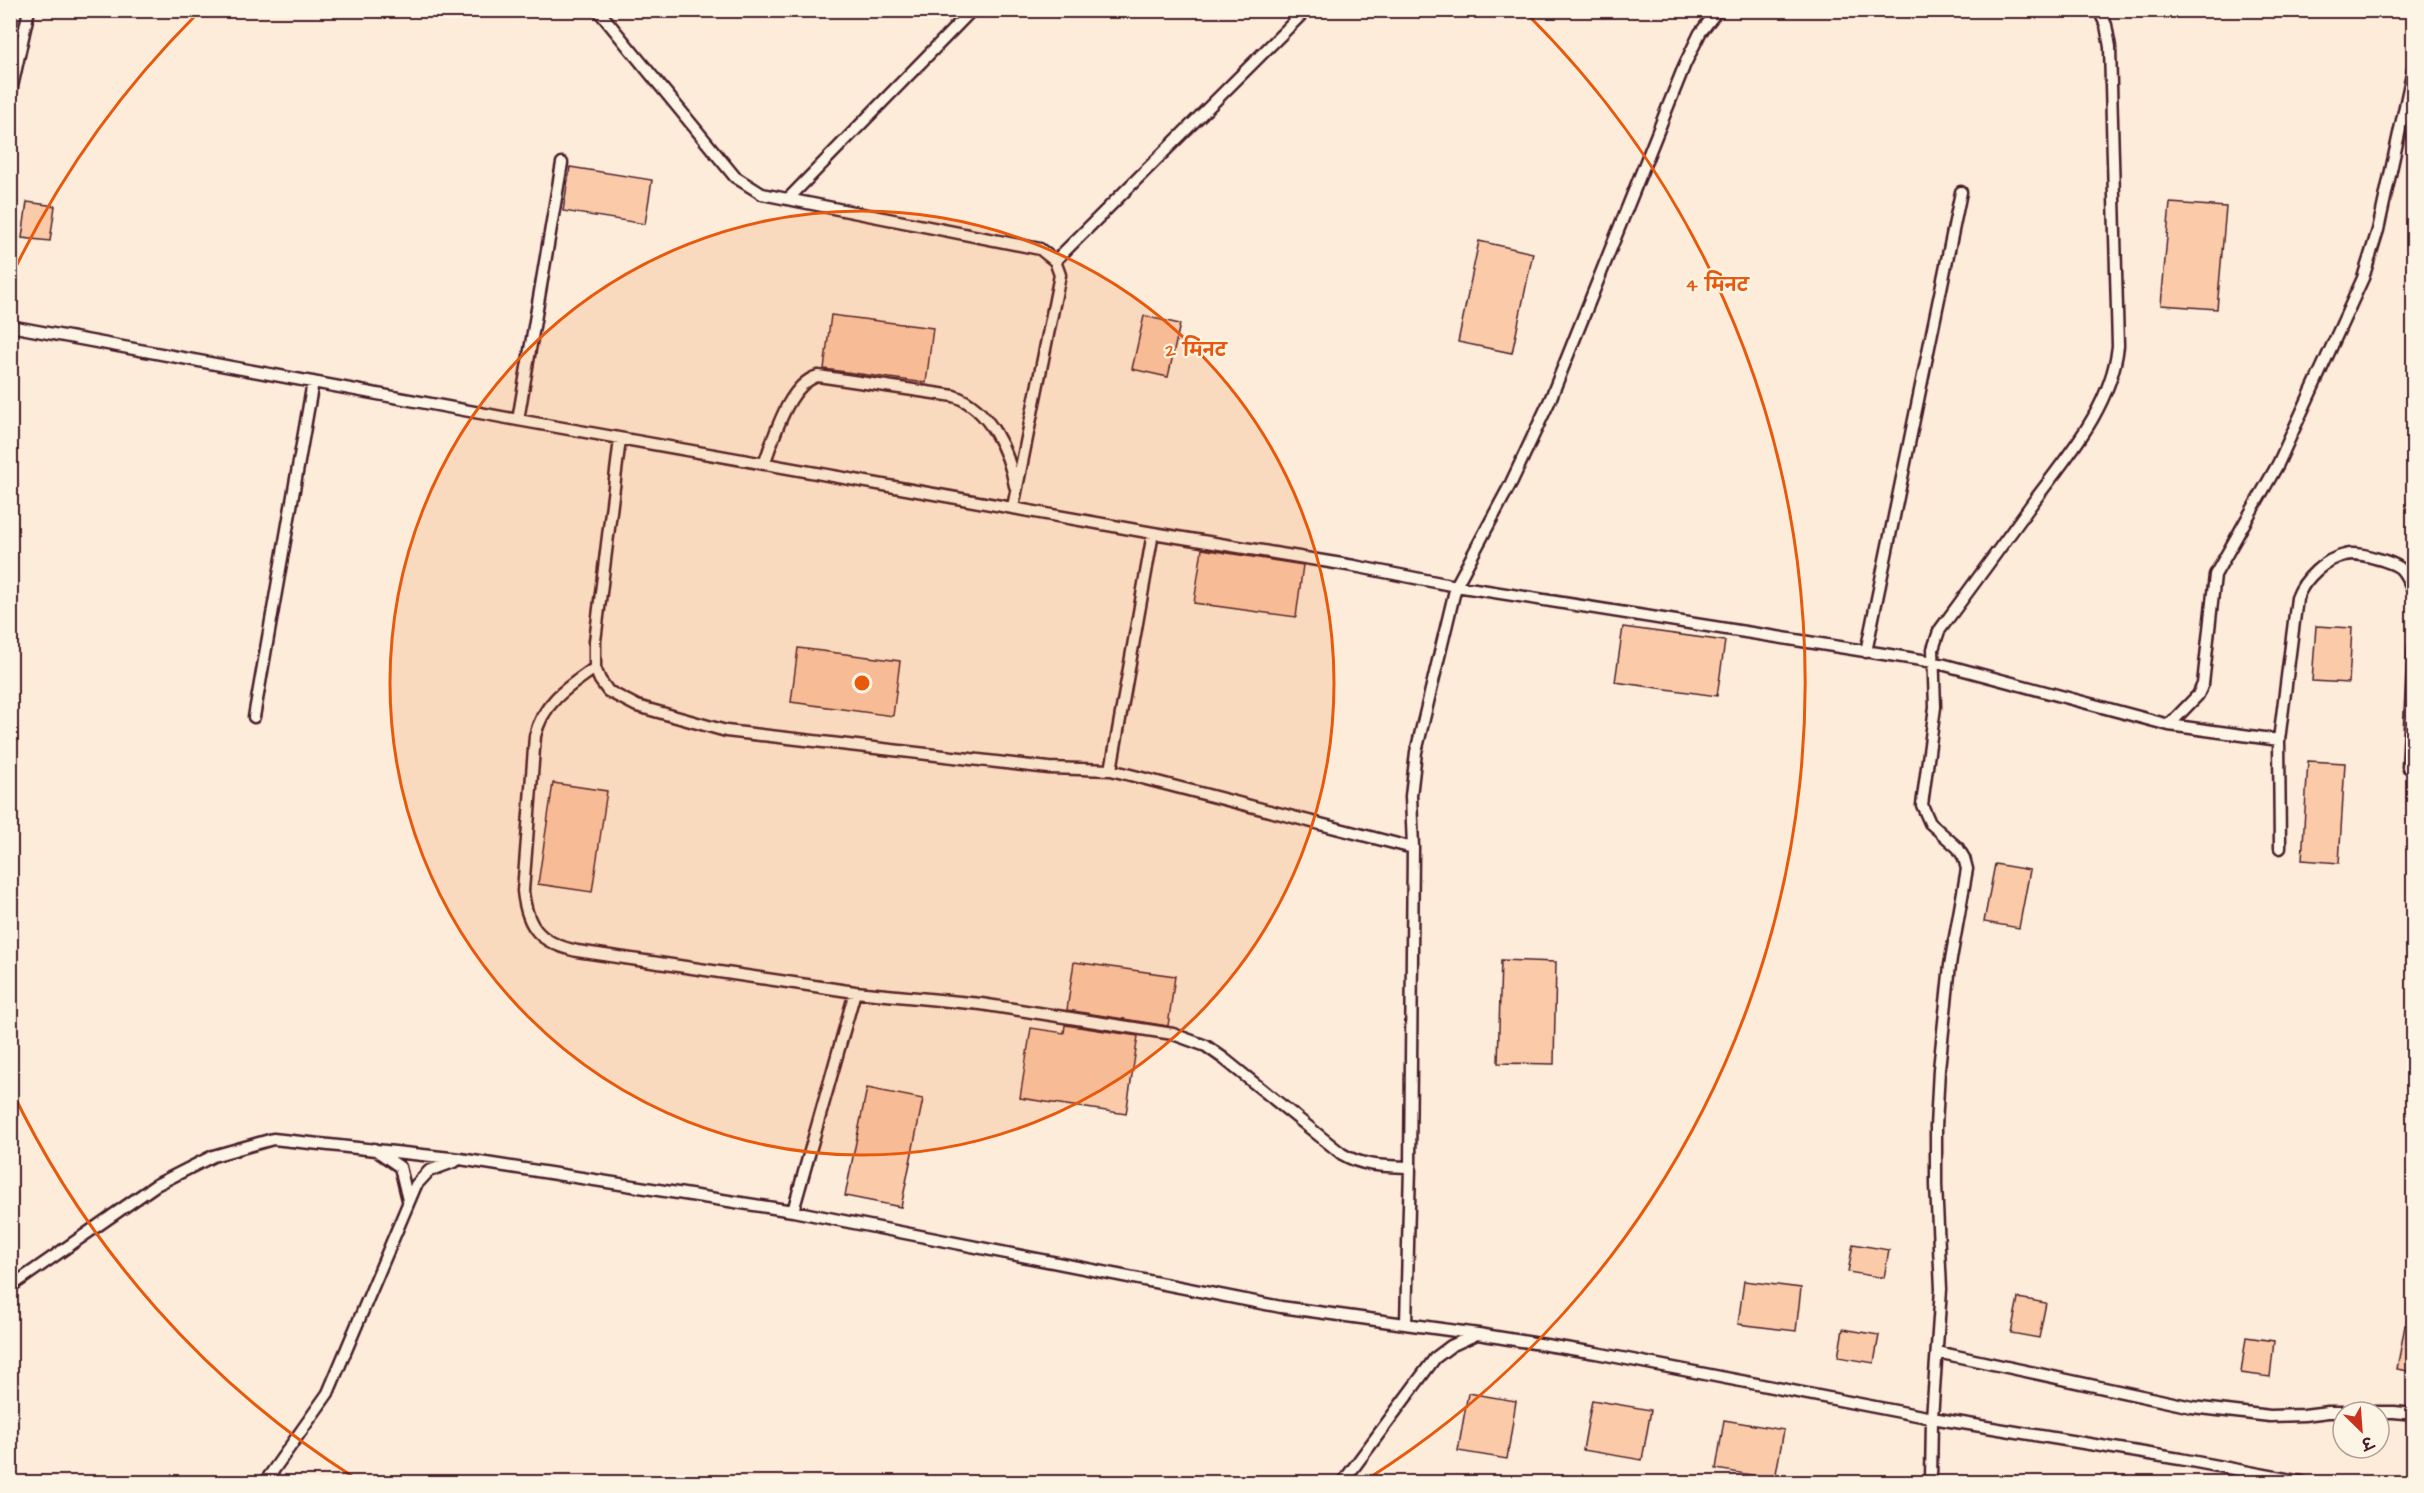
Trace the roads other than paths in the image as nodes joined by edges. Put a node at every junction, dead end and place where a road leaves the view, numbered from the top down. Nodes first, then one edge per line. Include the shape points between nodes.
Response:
1 (29, 10) edge
2 (598, 10) edge
3 (972, 10) edge
4 (1306, 10) edge
5 (1719, 10) edge
6 (2099, 10) edge
7 (2414, 65) edge
8 (10, 96) edge
9 (562, 163) dead end
10 (1961, 192) dead end
11 (788, 199) junction
12 (1055, 261) junction
13 (10, 326) edge
14 (313, 382) junction
15 (518, 420) junction
16 (620, 439) junction
17 (764, 464) junction
18 (1013, 507) junction
19 (1152, 533) junction
20 (1456, 586) junction
21 (2414, 592) edge
22 (2414, 647) edge
23 (1866, 652) junction
24 (1934, 662) junction
25 (595, 668) junction
26 (254, 717) dead end
27 (2169, 725) junction
28 (2278, 740) junction
29 (2408, 767) dead end
30 (1111, 770) junction
31 (1413, 848) junction
32 (2280, 848) dead end
33 (855, 992) junction
34 (373, 1148) junction
35 (460, 1159) junction
36 (1410, 1167) junction
37 (408, 1200) junction
38 (793, 1211) junction
39 (10, 1287) edge
40 (1406, 1324) junction
41 (1478, 1334) junction
42 (1937, 1352) junction
43 (2414, 1414) edge
44 (1932, 1418) junction
45 (265, 1482) edge
46 (1342, 1482) edge
47 (1931, 1482) edge
48 (2302, 1482) edge

1 - 8 lane
2 - 11 lane via 735,177 762,194
3 - 11 lane
4 - 12 lane
5 - 20 lane via 1700,33 1685,64 1550,399
6 - 24 lane via 2110,46 2118,346 2115,366 2109,387 2085,431 1940,632 1935,641
7 - 27 lane via 2378,230 2363,278 2278,464 2215,575 2203,684 2198,695
9 - 15 lane
10 - 23 lane
11 - 12 lane via 1040,249
12 - 18 lane via 1060,275
13 - 14 lane
14 - 15 lane
14 - 26 lane
15 - 16 lane
16 - 17 lane
16 - 25 lane
17 - 18 lane
17 - 18 lane via 786,410 800,387 814,377 954,396 975,406 994,431 1012,470
18 - 19 lane
19 - 20 lane
19 - 30 lane
20 - 23 lane
20 - 31 lane via 1416,752 1411,796
21 - 28 lane via 2398,566 2356,554 2331,561 2309,577 2297,598
22 - 29 lane
23 - 24 lane
24 - 27 lane
24 - 42 lane via 1935,707 1922,806 1930,823 1958,848 1967,869 1950,965 1939,1069 1936,1185 1941,1289
25 - 30 lane via 608,691 637,706 726,731 1049,768
25 - 33 lane via 553,699 538,723 523,891 528,917 536,932 553,944 577,951
27 - 28 lane
28 - 32 lane
30 - 31 lane
31 - 36 lane
33 - 36 lane via 981,1004 1173,1034 1206,1046 1356,1162
33 - 38 lane
34 - 35 lane
34 - 37 lane via 400,1167
34 - 39 lane via 273,1139 213,1156 156,1185
35 - 37 lane via 421,1177
35 - 38 lane
36 - 40 lane
37 - 45 lane via 327,1393
38 - 40 lane via 1281,1307
40 - 41 lane
41 - 44 lane
41 - 46 lane via 1435,1358
42 - 43 lane via 2192,1407 2270,1416
42 - 44 lane
44 - 47 lane
44 - 48 lane

